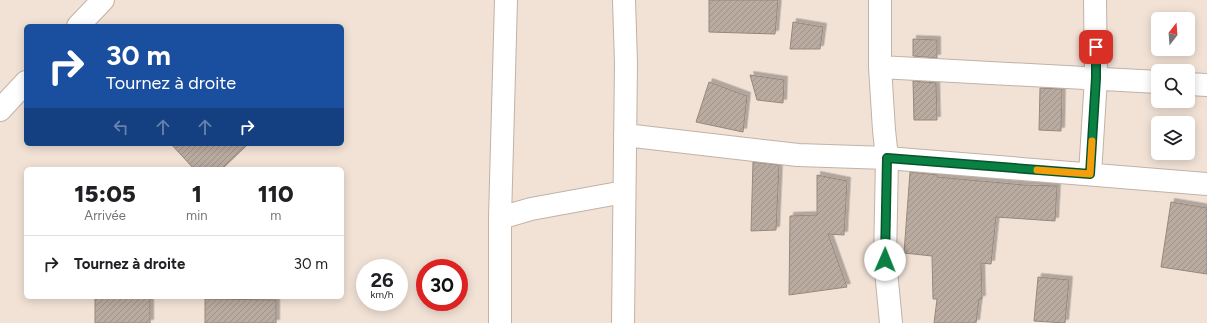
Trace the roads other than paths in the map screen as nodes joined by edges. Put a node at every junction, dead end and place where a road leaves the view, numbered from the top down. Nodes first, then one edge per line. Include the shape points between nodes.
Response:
1 (102, 0) edge
2 (506, 0) edge
3 (624, 0) edge
4 (880, 0) edge
5 (1095, 0) edge
6 (80, 24) edge
7 (880, 68) junction
8 (1096, 78) junction
9 (1151, 82) edge
10 (24, 84) edge
11 (1195, 84) edge
12 (1207, 85) edge
13 (0, 110) edge
14 (625, 135) junction
15 (887, 158) junction
16 (1090, 174) junction
17 (1207, 184) edge
18 (624, 192) junction
19 (500, 218) junction
20 (500, 323) edge
21 (623, 323) edge
22 (891, 323) edge

1 - 6 street
2 - 19 street
3 - 14 street
4 - 7 street
5 - 8 street
7 - 8 street
7 - 15 street
8 - 9 street
8 - 16 street
10 - 13 street
11 - 12 street
14 - 15 street via 798,155
14 - 18 street
15 - 16 street
15 - 22 street via 885,260
16 - 17 street
18 - 19 street via 531,209
18 - 21 street
19 - 20 street

